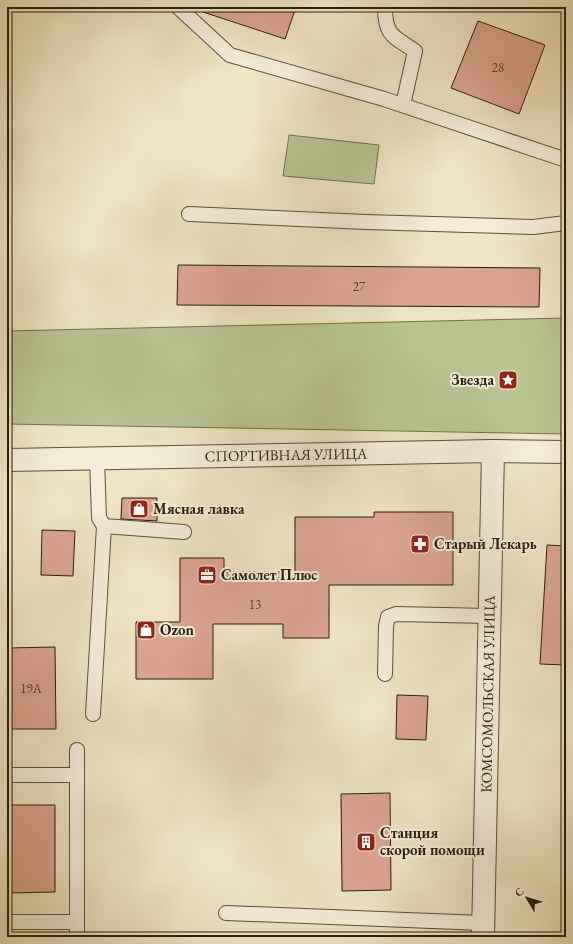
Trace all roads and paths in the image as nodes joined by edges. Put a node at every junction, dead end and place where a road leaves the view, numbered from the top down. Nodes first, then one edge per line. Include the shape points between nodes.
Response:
1 (178, 7) edge
2 (385, 7) edge
3 (403, 105) junction
4 (566, 160) edge
5 (189, 214) dead end
6 (566, 223) edge
7 (493, 452) junction
8 (566, 452) edge
9 (97, 458) junction
10 (7, 460) edge
11 (104, 526) junction
12 (184, 532) dead end
13 (489, 616) junction
14 (385, 674) dead end
15 (93, 714) dead end
16 (77, 750) dead end
17 (7, 775) edge
18 (77, 775) junction
19 (226, 914) dead end
20 (7, 922) edge
21 (77, 922) junction
22 (483, 930) edge
23 (77, 937) edge

1 - 3 lane via 230,55
2 - 3 lane via 386,26 390,34 415,51
3 - 4 lane
5 - 6 lane via 533,227
7 - 8 street, СПОРТИВНАЯ УЛИЦА
7 - 9 street, СПОРТИВНАЯ УЛИЦА
7 - 13 street, КОМСОМОЛЬСКАЯ УЛИЦА
9 - 10 street, СПОРТИВНАЯ УЛИЦА
9 - 11 lane via 99,518
11 - 12 lane
11 - 15 lane
13 - 14 lane via 396,614 388,617
13 - 22 street, КОМСОМОЛЬСКАЯ УЛИЦА
16 - 18 lane
17 - 18 lane
18 - 21 lane
19 - 22 lane
20 - 21 lane
21 - 23 lane

